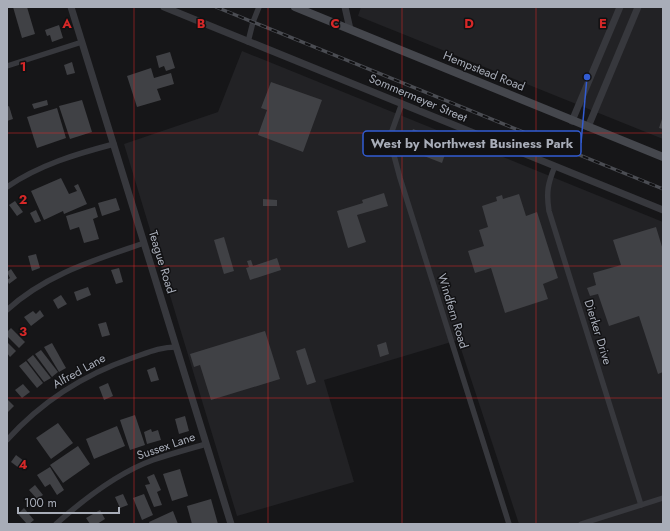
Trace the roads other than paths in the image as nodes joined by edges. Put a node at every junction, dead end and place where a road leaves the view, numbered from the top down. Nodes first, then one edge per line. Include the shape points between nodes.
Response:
1 (71, 7) edge
2 (164, 7) edge
3 (259, 7) edge
4 (296, 7) edge
5 (345, 7) edge
6 (620, 7) edge
7 (638, 7) edge
8 (350, 29) junction
9 (82, 42) junction
10 (248, 42) junction
11 (7, 66) edge
12 (402, 103) junction
13 (572, 121) junction
14 (588, 127) junction
15 (114, 144) junction
16 (663, 157) edge
17 (555, 166) junction
18 (7, 187) edge
19 (663, 210) edge
20 (144, 243) junction
21 (7, 310) edge
22 (176, 347) junction
23 (7, 440) edge
24 (206, 444) junction
25 (663, 498) edge
26 (641, 505) junction
27 (56, 524) edge
28 (231, 524) edge
29 (509, 524) edge
30 (581, 524) edge

1 - 9 street, Teague Road
2 - 10 street, Sommermeyer Street
3 - 10 street
4 - 8 main road, Hempstead Road
5 - 8 street
6 - 13 street
7 - 14 street
8 - 13 main road, Hempstead Road
9 - 11 street
9 - 15 street, Teague Road
10 - 12 street, Sommermeyer Street
12 - 17 street, Sommermeyer Street
12 - 29 street, Windfern Road via 392,131 392,148
13 - 14 main road, Hempstead Road
14 - 16 main road, Hempstead Road
15 - 18 street via 39,169
15 - 20 street, Teague Road
17 - 19 street, Sommermeyer Street
17 - 26 street, Dierker Drive via 547,195 549,211
20 - 21 street via 66,271 32,290
20 - 22 street, Teague Road
22 - 23 street, Alfred Lane via 163,347 87,376 44,404
22 - 24 street, Teague Road
24 - 27 street, Sussex Lane via 152,460 135,468 92,494
24 - 28 street, Teague Road
25 - 26 street
26 - 30 street

